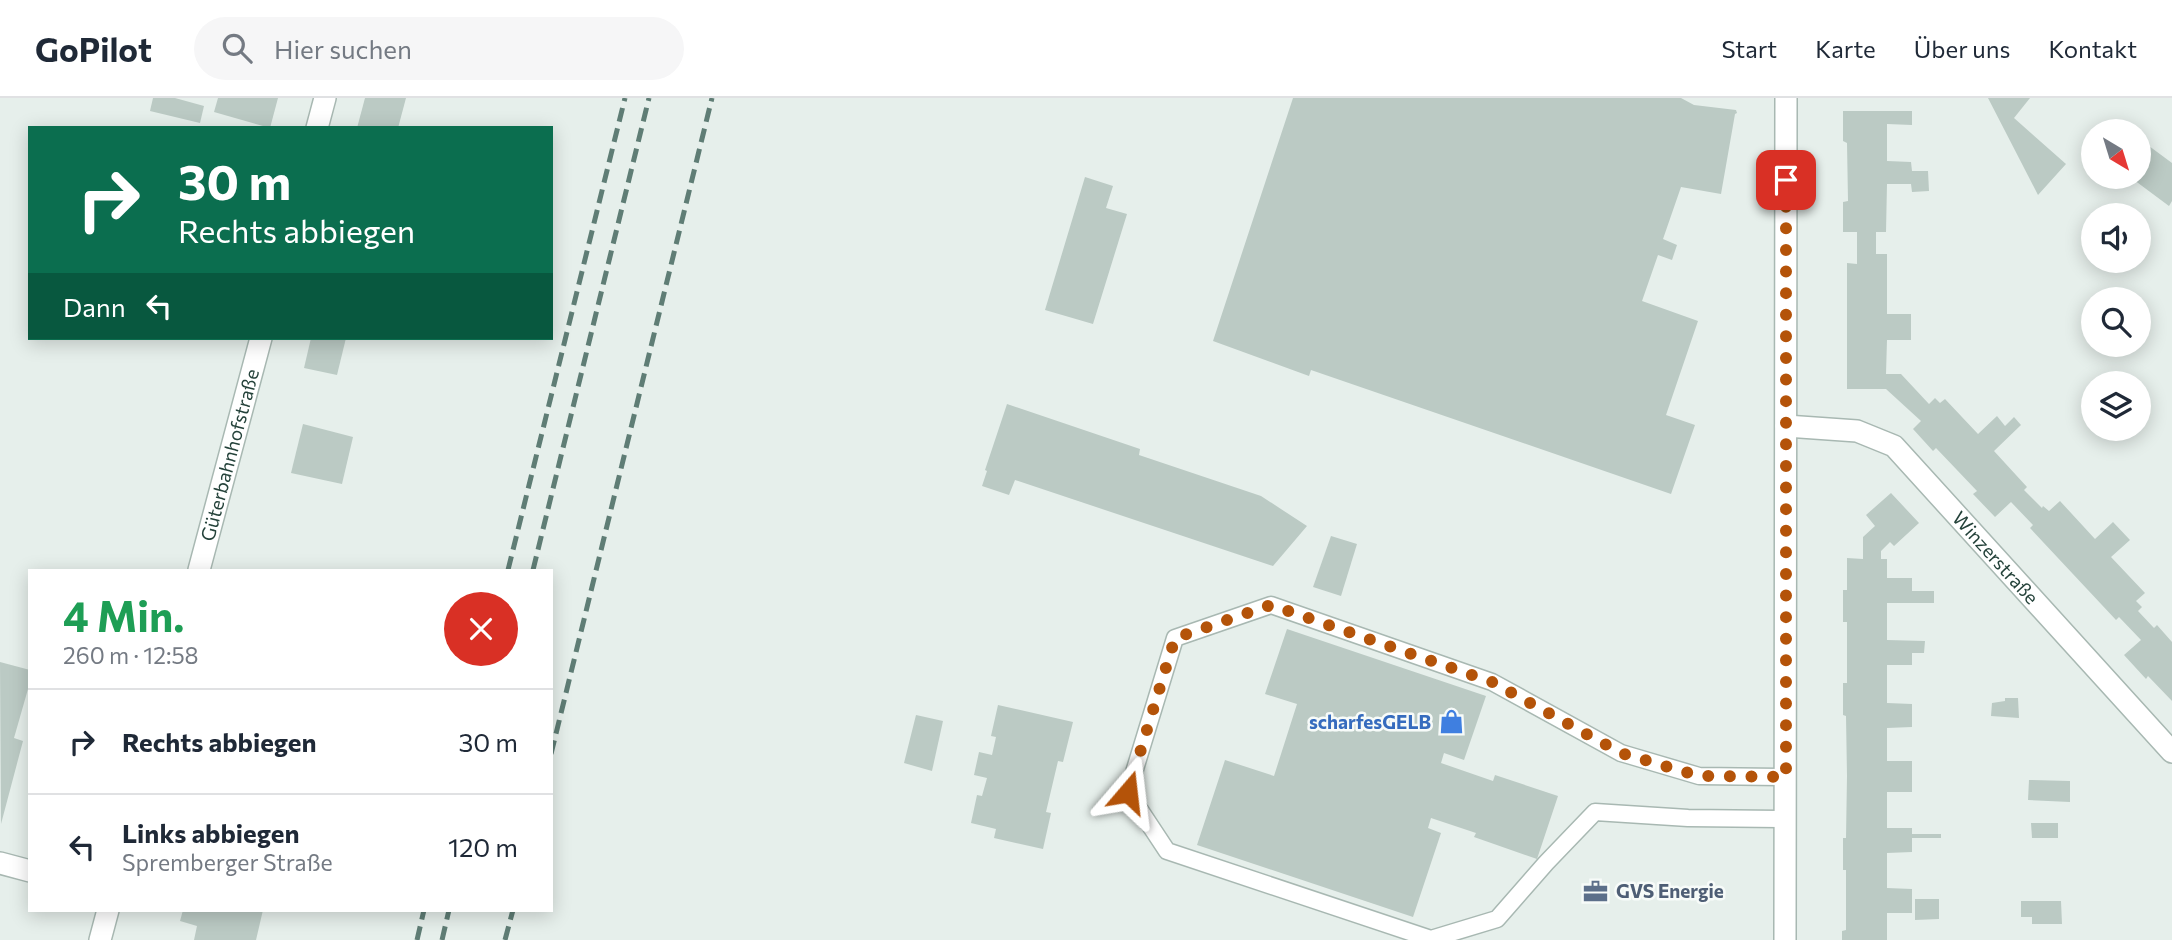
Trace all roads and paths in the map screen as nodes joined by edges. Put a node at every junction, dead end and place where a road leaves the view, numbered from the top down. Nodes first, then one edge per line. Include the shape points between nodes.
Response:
1 (325, 98) edge
2 (1786, 98) edge
3 (318, 126) edge
4 (260, 340) edge
5 (1786, 426) junction
6 (198, 569) edge
7 (2172, 752) edge
8 (1786, 777) junction
9 (1786, 819) junction
10 (0, 863) edge
11 (28, 870) edge
12 (107, 912) edge
13 (100, 940) edge
14 (1785, 940) edge

1 - 3 street
2 - 5 street
4 - 6 street, Güterbahnhofstraße
5 - 7 street, Winzerstraße via 1857,431 1894,446
5 - 8 street
8 - 9 street
8 - 9 lane via 1699,776 1621,753 1492,682 1271,605 1175,638 1128,792 1167,851 1431,939 1497,919 1595,812
9 - 14 street
10 - 11 street
12 - 13 street

